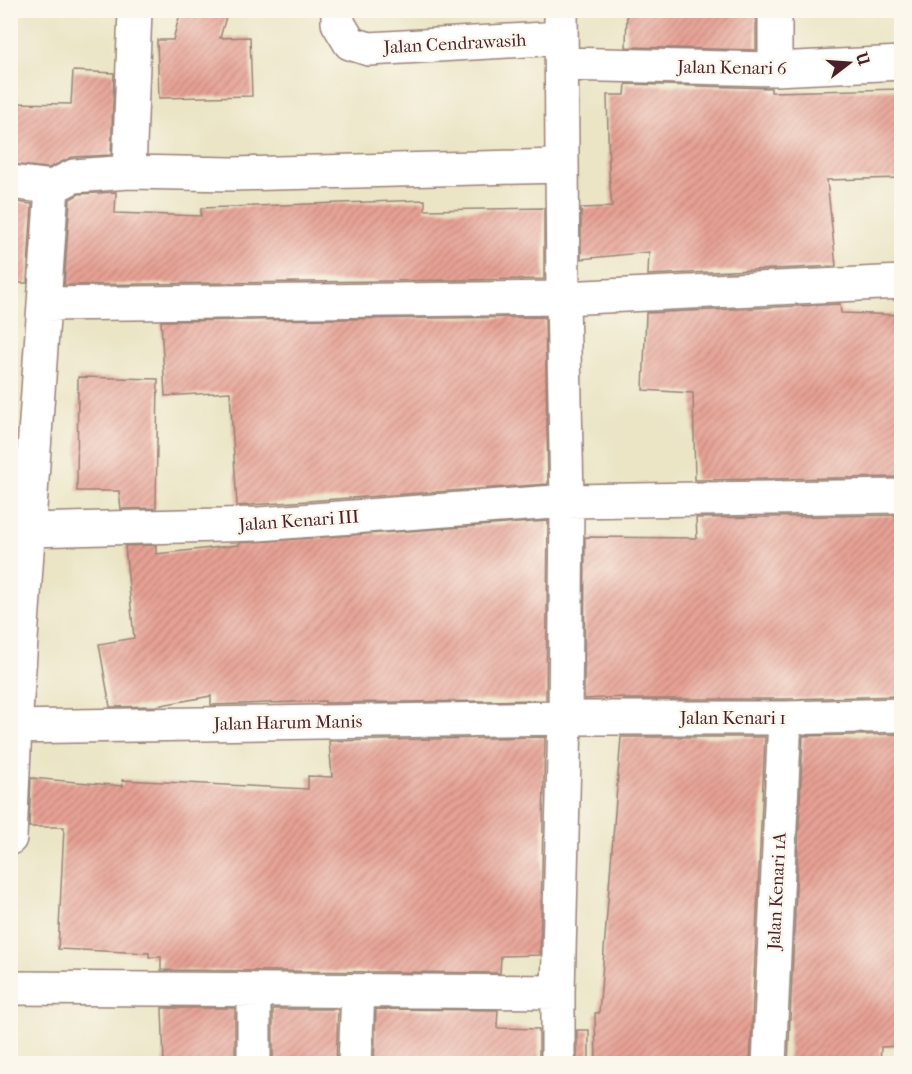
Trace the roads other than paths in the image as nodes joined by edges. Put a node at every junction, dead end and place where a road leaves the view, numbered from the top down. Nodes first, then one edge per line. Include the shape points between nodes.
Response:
1 (135, 10) edge
2 (338, 10) edge
3 (774, 10) edge
4 (561, 37) edge
5 (902, 63) edge
6 (775, 69) junction
7 (562, 166) junction
8 (129, 172) junction
9 (10, 182) edge
10 (52, 186) junction
11 (902, 282) edge
12 (563, 298) junction
13 (44, 304) junction
14 (902, 496) edge
15 (567, 501) junction
16 (29, 531) junction
17 (902, 714) edge
18 (565, 718) junction
19 (785, 718) junction
20 (13, 727) edge
21 (10, 838) edge
22 (10, 988) edge
23 (254, 990) junction
24 (358, 991) junction
25 (558, 993) junction
26 (254, 1064) edge
27 (355, 1064) edge
28 (558, 1064) edge
29 (769, 1064) edge

1 - 8 street
2 - 4 street, Jalan Cendrawasih via 338,23 350,43 369,49
3 - 6 street
4 - 6 street, Jalan Kenari 6
4 - 7 street
5 - 6 street, Jalan Kenari 6
7 - 8 street via 233,174
7 - 12 street
8 - 10 street via 74,176
9 - 10 street
10 - 13 street
11 - 12 street
12 - 13 street
12 - 15 street
13 - 16 street
14 - 15 street, Jalan Kenari III
15 - 16 street, Jalan Kenari III via 259,524
15 - 18 street
16 - 20 street
17 - 19 street, Jalan Kenari 1
18 - 19 street, Jalan Kenari 1
18 - 20 street, Jalan Harum Manis
18 - 25 street
19 - 29 street, Jalan Kenari 1A
20 - 21 street
22 - 23 street
23 - 24 street
23 - 26 street
24 - 25 street
24 - 27 street
25 - 28 street

